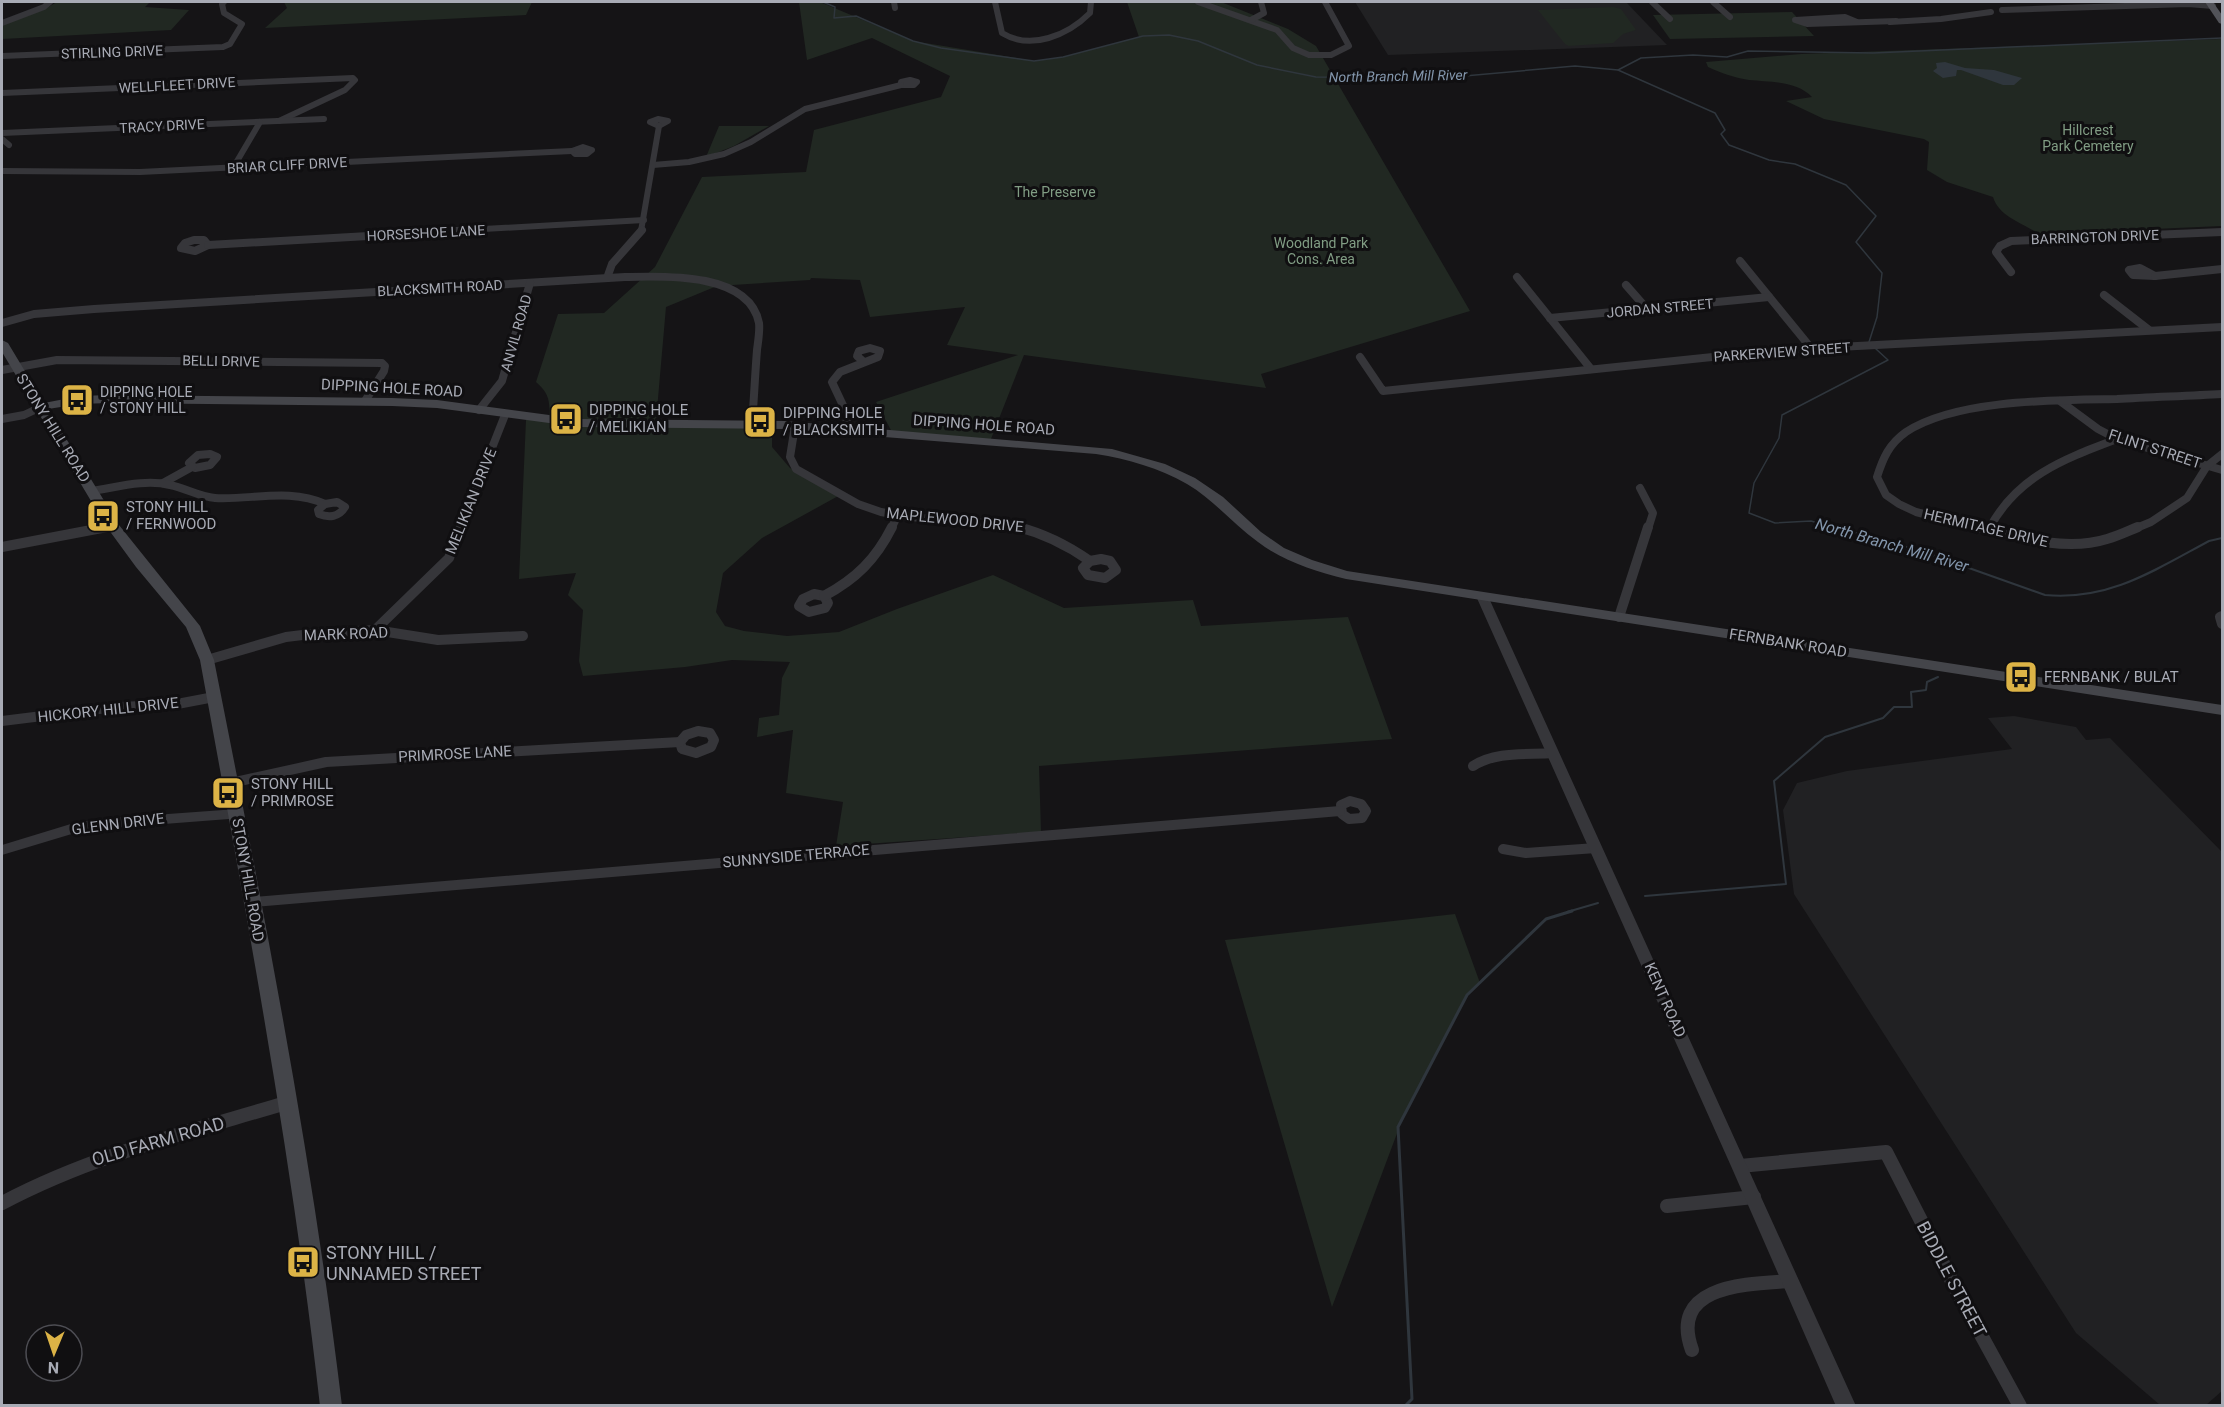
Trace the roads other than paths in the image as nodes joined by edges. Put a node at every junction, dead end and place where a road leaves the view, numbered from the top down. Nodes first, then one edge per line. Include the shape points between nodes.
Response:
1 (50, 2) edge
2 (224, 2) edge
3 (995, 2) edge
4 (1091, 2) edge
5 (1198, 2) edge
6 (1261, 2) edge
7 (1325, 2) edge
8 (1652, 2) edge
9 (1713, 2) edge
10 (2214, 5) edge
11 (1730, 17) dead end
12 (1670, 19) dead end
13 (1251, 20) junction
14 (2223, 21) edge
15 (1857, 22) junction
16 (2, 23) edge
17 (2, 56) edge
18 (901, 85) dead end
19 (2, 93) edge
20 (324, 119) dead end
21 (279, 121) junction
22 (260, 122) junction
23 (659, 126) dead end
24 (2, 133) edge
25 (2, 139) edge
26 (9, 145) dead end
27 (572, 151) dead end
28 (653, 165) junction
29 (233, 168) junction
30 (2, 171) edge
31 (644, 220) junction
32 (2223, 232) edge
33 (208, 245) dead end
34 (1740, 261) dead end
35 (2223, 268) edge
36 (2011, 272) dead end
37 (2155, 276) dead end
38 (1517, 277) dead end
39 (607, 278) junction
40 (530, 283) junction
41 (1626, 285) dead end
42 (2104, 295) dead end
43 (1769, 297) junction
44 (1647, 309) junction
45 (1550, 318) junction
46 (2, 323) edge
47 (2223, 327) edge
48 (2149, 330) junction
49 (2, 343) edge
50 (1811, 348) junction
51 (1360, 357) dead end
52 (864, 362) dead end
53 (15, 367) junction
54 (1591, 369) junction
55 (2, 370) edge
56 (2223, 394) edge
57 (365, 401) junction
58 (2060, 401) junction
59 (41, 407) junction
60 (479, 410) junction
61 (505, 415) junction
62 (2, 417) edge
63 (752, 424) junction
64 (795, 426) junction
65 (844, 430) junction
66 (2117, 439) junction
67 (2223, 454) edge
68 (2207, 466) junction
69 (192, 467) dead end
70 (2223, 470) edge
71 (163, 483) junction
72 (1640, 488) dead end
73 (92, 491) junction
74 (325, 504) dead end
75 (898, 515) junction
76 (113, 526) junction
77 (1988, 530) junction
78 (2, 547) edge
79 (1090, 561) dead end
80 (1353, 576) joint
81 (1482, 596) junction
82 (824, 597) dead end
83 (2223, 616) edge
84 (1618, 617) junction
85 (2223, 624) edge
86 (375, 630) junction
87 (523, 636) dead end
88 (207, 660) junction
89 (214, 697) junction
90 (2223, 710) edge
91 (2, 721) edge
92 (680, 742) dead end
93 (1553, 753) junction
94 (1473, 766) dead end
95 (231, 783) junction
96 (1340, 811) dead end
97 (237, 814) junction
98 (1596, 848) junction
99 (1503, 849) dead end
100 (2, 850) edge
101 (253, 902) junction
102 (286, 1103) junction
103 (1740, 1166) junction
104 (1754, 1197) junction
105 (2, 1203) edge
106 (1667, 1206) dead end
107 (1791, 1281) junction
108 (1692, 1350) dead end
109 (331, 1406) edge
110 (1846, 1406) edge
111 (2020, 1406) edge

1 - 16 street
2 - 17 street, STIRLING DRIVE via 224,12 242,24 230,44 223,47
3 - 4 street via 1002,33 1028,39 1067,32 1090,13
5 - 13 street
6 - 13 street via 1264,13
7 - 13 street via 1349,46 1338,54 1300,52 1277,30
8 - 12 street
9 - 11 street
10 - 14 main road
10 - 15 street via 2002,10 1950,18
15 - 15 street via 1804,24 1795,20 1845,16
18 - 28 street via 805,109 724,154
19 - 21 street, WELLFLEET DRIVE via 355,80 345,90
20 - 21 street, TRACY DRIVE
21 - 22 street, TRACY DRIVE
22 - 24 street, TRACY DRIVE
22 - 29 street
23 - 28 street
25 - 26 street
27 - 29 street, BRIAR CLIFF DRIVE
28 - 31 street
29 - 30 street, BRIAR CLIFF DRIVE
31 - 33 street, HORSESHOE LANE
31 - 39 street via 639,235 612,263
32 - 36 street, BARRINGTON DRIVE via 2010,241 1996,252
34 - 43 street
35 - 37 street
38 - 45 street
39 - 40 street, BLACKSMITH ROAD
39 - 63 street, BLACKSMITH ROAD via 694,279 724,286 744,298 757,313 759,322
40 - 46 street, BLACKSMITH ROAD via 94,309 34,314
40 - 60 street, ANVIL ROAD via 502,381
41 - 44 street
42 - 48 street
43 - 44 street, JORDAN STREET
43 - 50 street
44 - 45 street, JORDAN STREET
45 - 54 street
47 - 48 street, PARKERVIEW STREET
48 - 50 street, PARKERVIEW STREET
49 - 53 main road, STONY HILL ROAD
50 - 54 street, PARKERVIEW STREET
51 - 54 street, PARKERVIEW STREET via 1383,391
52 - 65 street via 840,372 832,382 848,416
53 - 55 street
53 - 57 street, BELLI DRIVE via 57,360 382,363 384,371
53 - 59 main road, STONY HILL ROAD
56 - 58 street, HERMITAGE DRIVE
57 - 59 main road, DIPPING HOLE ROAD via 109,399
57 - 60 main road, DIPPING HOLE ROAD
58 - 66 street, FLINT STREET
58 - 77 street, HERMITAGE DRIVE via 1992,404 1953,413 1908,433 1881,459 1877,471 1880,486 1899,504
59 - 62 street via 24,415
59 - 73 main road, STONY HILL ROAD
60 - 61 main road, DIPPING HOLE ROAD
61 - 63 main road, DIPPING HOLE ROAD via 602,424
61 - 86 street, MELIKIAN DRIVE via 449,558
63 - 64 main road, DIPPING HOLE ROAD
64 - 65 main road, DIPPING HOLE ROAD
64 - 75 street, MAPLEWOOD DRIVE via 790,458 798,472 860,505
65 - 80 main road, DIPPING HOLE ROAD via 1120,454 1183,477 1288,555
66 - 68 street, FLINT STREET
66 - 77 street via 2078,454 2028,481 2004,502
67 - 68 street
68 - 70 street, FLINT STREET
68 - 77 street, HERMITAGE DRIVE via 2187,498 2151,522 2106,540 2047,543
69 - 71 street
71 - 73 street via 135,483
71 - 74 street via 213,498 292,495
72 - 84 street via 1653,513
73 - 76 main road, STONY HILL ROAD
75 - 79 street, MAPLEWOOD DRIVE via 1029,528 1062,540
75 - 82 street via 873,561 849,583
76 - 78 street
76 - 88 main road, STONY HILL ROAD via 193,626
80 - 81 main road, FERNBANK ROAD
81 - 84 main road, FERNBANK ROAD
81 - 93 street, KENT ROAD
83 - 85 street
84 - 90 main road, FERNBANK ROAD
86 - 87 street, MARK ROAD via 438,640
86 - 88 street, MARK ROAD via 294,636
88 - 89 main road, STONY HILL ROAD
89 - 91 street, HICKORY HILL DRIVE via 172,705 115,707
89 - 95 main road, STONY HILL ROAD
92 - 95 street, PRIMROSE LANE via 326,762
93 - 94 street via 1489,758
93 - 98 street, KENT ROAD
95 - 97 main road, STONY HILL ROAD
96 - 101 street, SUNNYSIDE TERRACE
97 - 100 street, GLENN DRIVE via 90,825
97 - 101 main road, STONY HILL ROAD
98 - 99 street via 1526,853
98 - 103 street, KENT ROAD
101 - 102 main road, STONY HILL ROAD
102 - 105 street, OLD FARM ROAD via 115,1151
102 - 109 main road, STONY HILL ROAD via 319,1302
103 - 104 street, KENT ROAD
103 - 111 street, BIDDLE STREET via 1886,1152
104 - 106 street
104 - 107 street, KENT ROAD
107 - 108 street via 1730,1288 1705,1298 1693,1308 1686,1323
107 - 110 street, KENT ROAD

